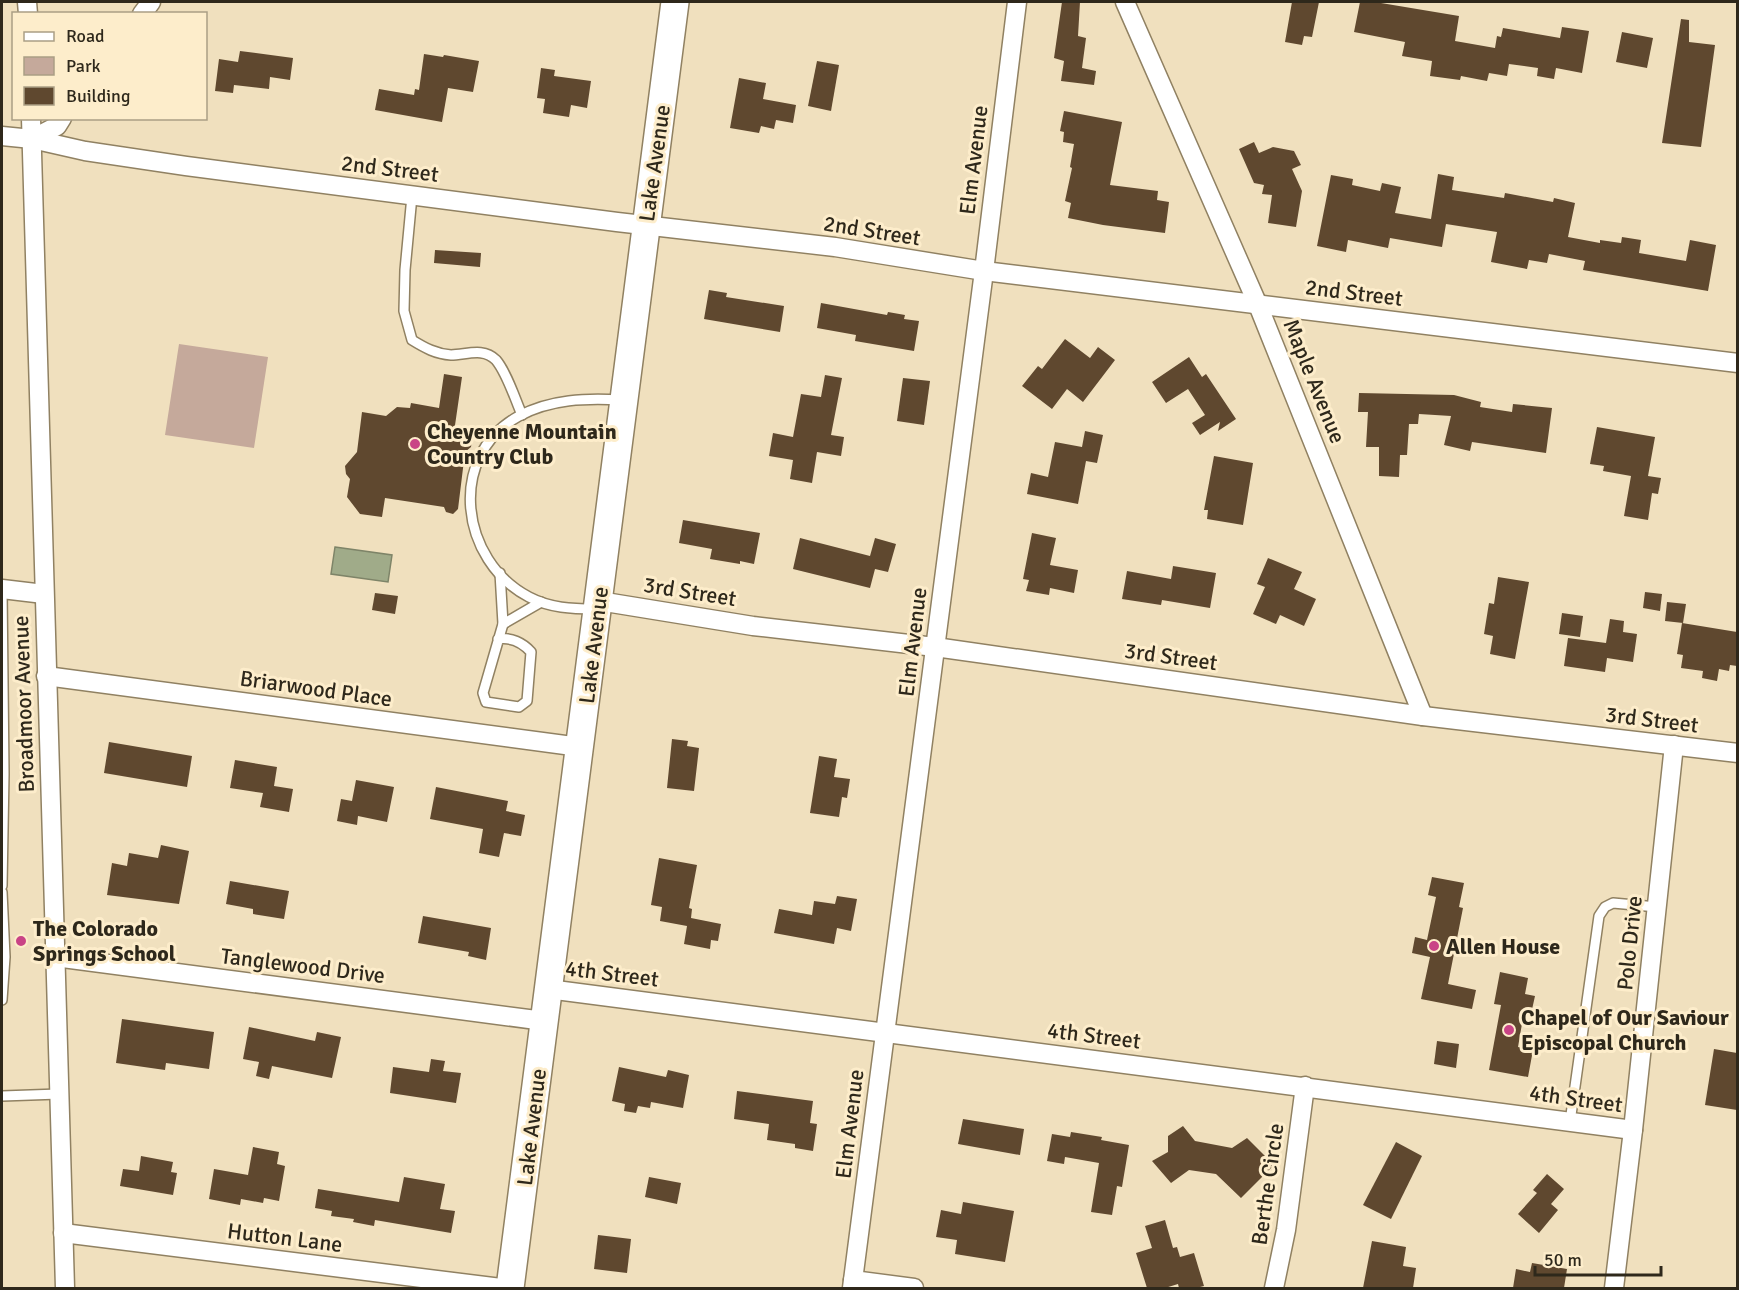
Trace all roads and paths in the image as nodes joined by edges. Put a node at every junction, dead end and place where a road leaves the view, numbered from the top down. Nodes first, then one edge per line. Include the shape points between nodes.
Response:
1 (675, 2) edge
2 (1017, 2) edge
3 (1125, 2) edge
4 (31, 120) edge
5 (61, 120) edge
6 (2, 136) edge
7 (32, 140) junction
8 (412, 196) junction
9 (645, 225) junction
10 (984, 271) junction
11 (1258, 305) junction
12 (1737, 363) edge
13 (624, 400) junction
14 (522, 415) junction
15 (500, 573) junction
16 (2, 589) edge
17 (44, 594) junction
18 (541, 602) junction
19 (598, 605) junction
20 (503, 624) junction
21 (498, 639) junction
22 (935, 647) junction
23 (46, 676) junction
24 (1423, 716) junction
25 (1674, 746) junction
26 (580, 747) junction
27 (1737, 753) edge
28 (2, 886) edge
29 (2, 892) edge
30 (1657, 906) junction
31 (55, 957) junction
32 (548, 989) junction
33 (2, 1000) edge
34 (544, 1021) junction
35 (885, 1033) junction
36 (1305, 1086) junction
37 (59, 1094) junction
38 (2, 1096) edge
39 (1570, 1122) junction
40 (1633, 1130) junction
41 (63, 1233) junction
42 (853, 1284) edge
43 (64, 1288) edge
44 (501, 1288) edge
45 (510, 1288) edge
46 (914, 1288) edge
47 (1274, 1288) edge
48 (1614, 1288) edge

1 - 9 main road, Lake Avenue
2 - 10 street, Elm Avenue
3 - 11 street, Maple Avenue
4 - 7 street, Broadmoor Avenue
5 - 7 street
6 - 7 street, 2nd Street
7 - 8 street, 2nd Street via 164,163
7 - 17 street, Broadmoor Avenue
8 - 9 street, 2nd Street
8 - 14 lane via 404,311 412,340 430,351 452,355 474,352 495,360
9 - 10 street, 2nd Street via 835,247
9 - 13 main road, Lake Avenue
10 - 11 street, 2nd Street
10 - 22 street, Elm Avenue
11 - 12 street, 2nd Street
11 - 24 street, Maple Avenue
13 - 14 lane via 556,402
13 - 19 main road, Lake Avenue
14 - 15 lane via 491,440 471,484 473,526 486,555
15 - 18 lane via 526,596
15 - 20 lane
16 - 17 street
16 - 28 lane
17 - 23 street, Broadmoor Avenue
18 - 19 lane via 571,609
18 - 20 lane
19 - 22 street, 3rd Street
19 - 26 main road, Lake Avenue
20 - 21 lane
21 - 21 lane via 483,693 486,702 519,707 527,701 531,652 525,645
22 - 24 street, 3rd Street
22 - 35 street, Elm Avenue
23 - 26 street, Briarwood Place
23 - 31 street, Broadmoor Avenue
24 - 25 street, 3rd Street
25 - 27 street, 3rd Street
25 - 30 street, Polo Drive
26 - 32 main road, Lake Avenue
29 - 33 lane
30 - 39 lane via 1613,903 1599,916
30 - 40 street, Polo Drive
31 - 34 street, Tanglewood Drive
31 - 37 street, Broadmoor Avenue
32 - 34 main road, Lake Avenue
32 - 35 street, 4th Street
34 - 45 main road, Lake Avenue
35 - 36 street, 4th Street
35 - 42 street, Elm Avenue
36 - 39 street, 4th Street
36 - 47 street, Berthe Circle via 1286,1230
37 - 38 lane
37 - 41 street, Broadmoor Avenue
39 - 40 street, 4th Street
40 - 48 street, Polo Drive
41 - 43 street, Broadmoor Avenue
41 - 44 street, Hutton Lane
42 - 46 street

